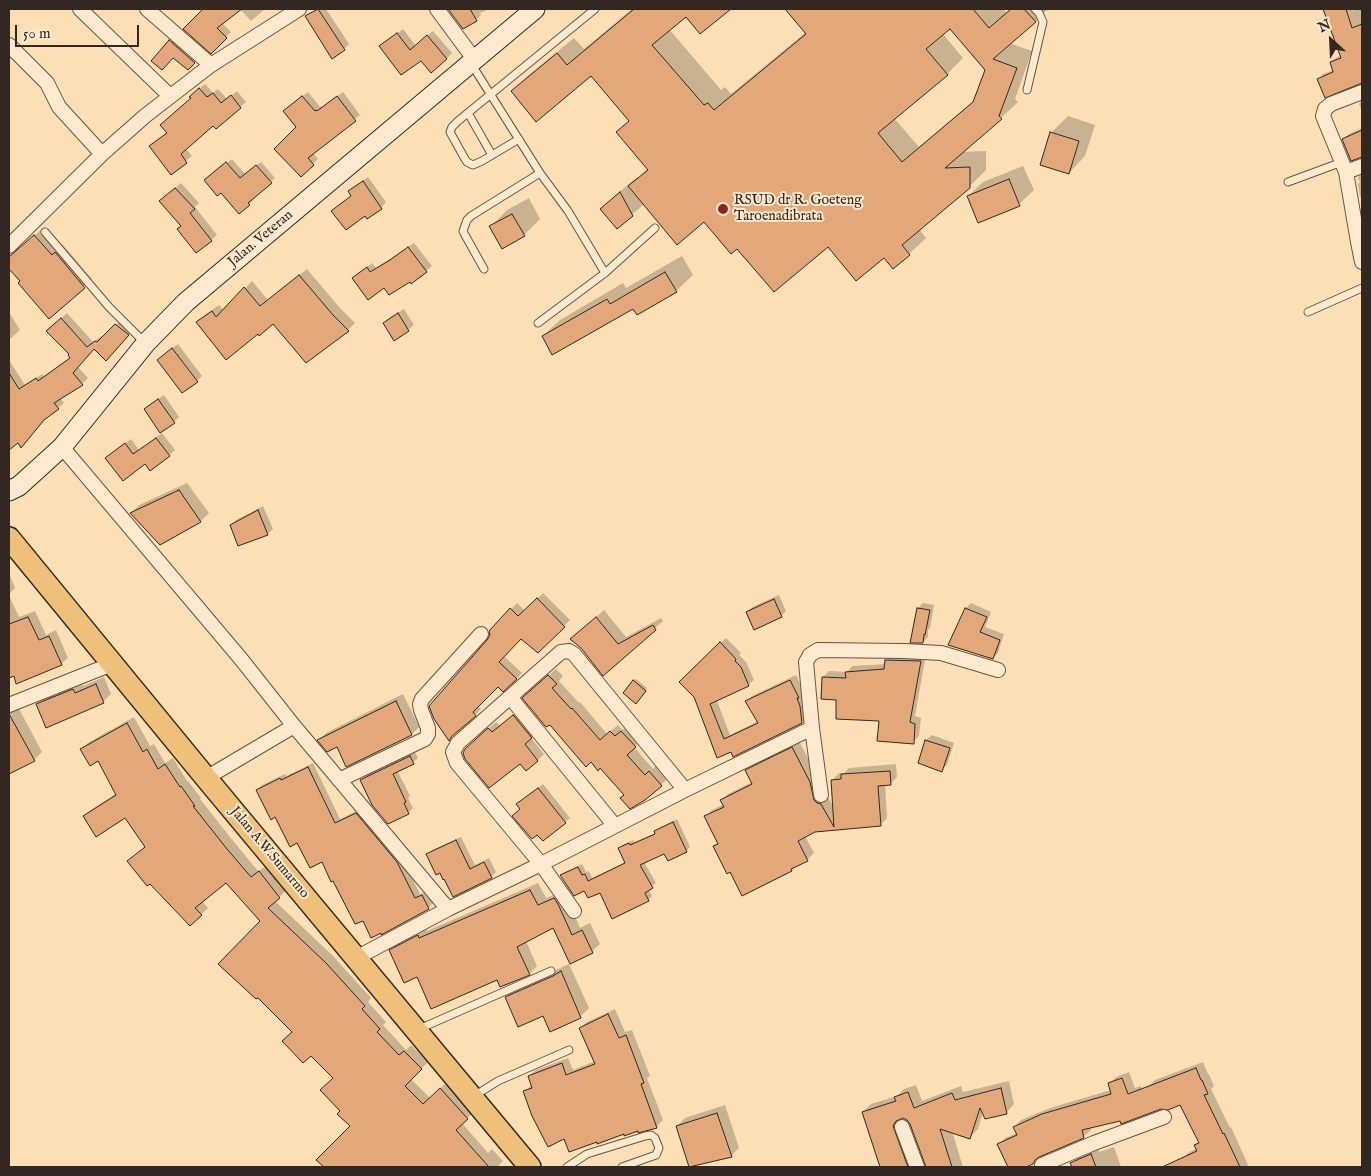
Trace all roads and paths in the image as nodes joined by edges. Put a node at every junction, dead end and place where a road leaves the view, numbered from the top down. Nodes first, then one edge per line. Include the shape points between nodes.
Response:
1 (80, 9) edge
2 (147, 9) edge
3 (299, 9) edge
4 (437, 9) edge
5 (536, 9) edge
6 (595, 9) edge
7 (1035, 9) edge
8 (9, 45) edge
9 (472, 61) junction
10 (211, 65) junction
11 (1027, 90) dead end
12 (1362, 92) edge
13 (491, 94) junction
14 (170, 96) junction
15 (468, 113) junction
16 (519, 139) junction
17 (102, 154) junction
18 (492, 155) junction
19 (1362, 166) edge
20 (1344, 167) junction
21 (540, 173) junction
22 (1288, 182) dead end
23 (655, 228) dead end
24 (45, 232) dead end
25 (1360, 242) edge
26 (9, 246) edge
27 (1362, 262) edge
28 (484, 269) dead end
29 (605, 273) junction
30 (1362, 288) edge
31 (1308, 312) dead end
32 (538, 323) dead end
33 (146, 343) junction
34 (62, 446) junction
35 (9, 491) edge
36 (9, 538) edge
37 (481, 634) dead end
38 (112, 664) junction
39 (998, 670) dead end
40 (510, 697) junction
41 (9, 705) edge
42 (294, 726) junction
43 (812, 728) junction
44 (206, 778) junction
45 (339, 780) junction
46 (685, 790) junction
47 (821, 795) dead end
48 (615, 826) junction
49 (541, 864) junction
50 (448, 910) junction
51 (574, 911) dead end
52 (356, 958) junction
53 (551, 971) dead end
54 (416, 1030) junction
55 (569, 1050) dead end
56 (472, 1098) junction
57 (1164, 1117) dead end
58 (902, 1127) dead end
59 (572, 1166) edge
60 (530, 1167) edge
61 (622, 1167) edge
62 (917, 1167) edge
63 (1040, 1167) edge

1 - 14 street
2 - 10 street
3 - 10 street
4 - 9 street
5 - 9 street, Jalan. Veteran
6 - 13 lane
7 - 11 lane via 1043,22
8 - 17 street via 48,83 59,107
9 - 13 lane
9 - 33 street, Jalan. Veteran via 186,302
10 - 14 street
12 - 20 street via 1331,104 1323,116
13 - 15 lane
13 - 16 lane
14 - 17 street
15 - 18 lane
15 - 18 lane via 450,132 465,159 473,165
16 - 18 lane
16 - 21 lane
17 - 26 street
19 - 20 street
20 - 22 lane
20 - 25 street
21 - 28 lane via 467,220 463,230
21 - 29 lane via 568,210
23 - 29 lane
24 - 33 lane via 109,307
25 - 27 street
29 - 32 lane
30 - 31 lane
33 - 34 street, Jalan. Veteran
34 - 35 street, Jalan. Veteran via 19,486
34 - 42 street via 242,659
36 - 38 main road, Jalan A.W.Sumarmo
37 - 45 street via 422,699 421,710 428,728 425,739
38 - 41 street
38 - 44 main road, Jalan A.W.Sumarmo
39 - 43 street via 941,653 818,650 806,662
40 - 46 street via 557,654 569,651
40 - 48 street
40 - 49 street via 458,743 453,752 457,763
42 - 44 street
42 - 45 street
43 - 46 street
43 - 47 street
44 - 52 main road, Jalan A.W.Sumarmo
45 - 50 street
46 - 48 street
48 - 49 street
49 - 50 street
49 - 51 street
50 - 52 street
52 - 54 main road, Jalan A.W.Sumarmo
53 - 54 lane
54 - 56 main road, Jalan A.W.Sumarmo
55 - 56 lane via 498,1081
56 - 60 main road, Jalan A.W.Sumarmo
57 - 63 street
58 - 62 street
59 - 61 lane via 587,1154 645,1136 655,1138 659,1148 656,1154

